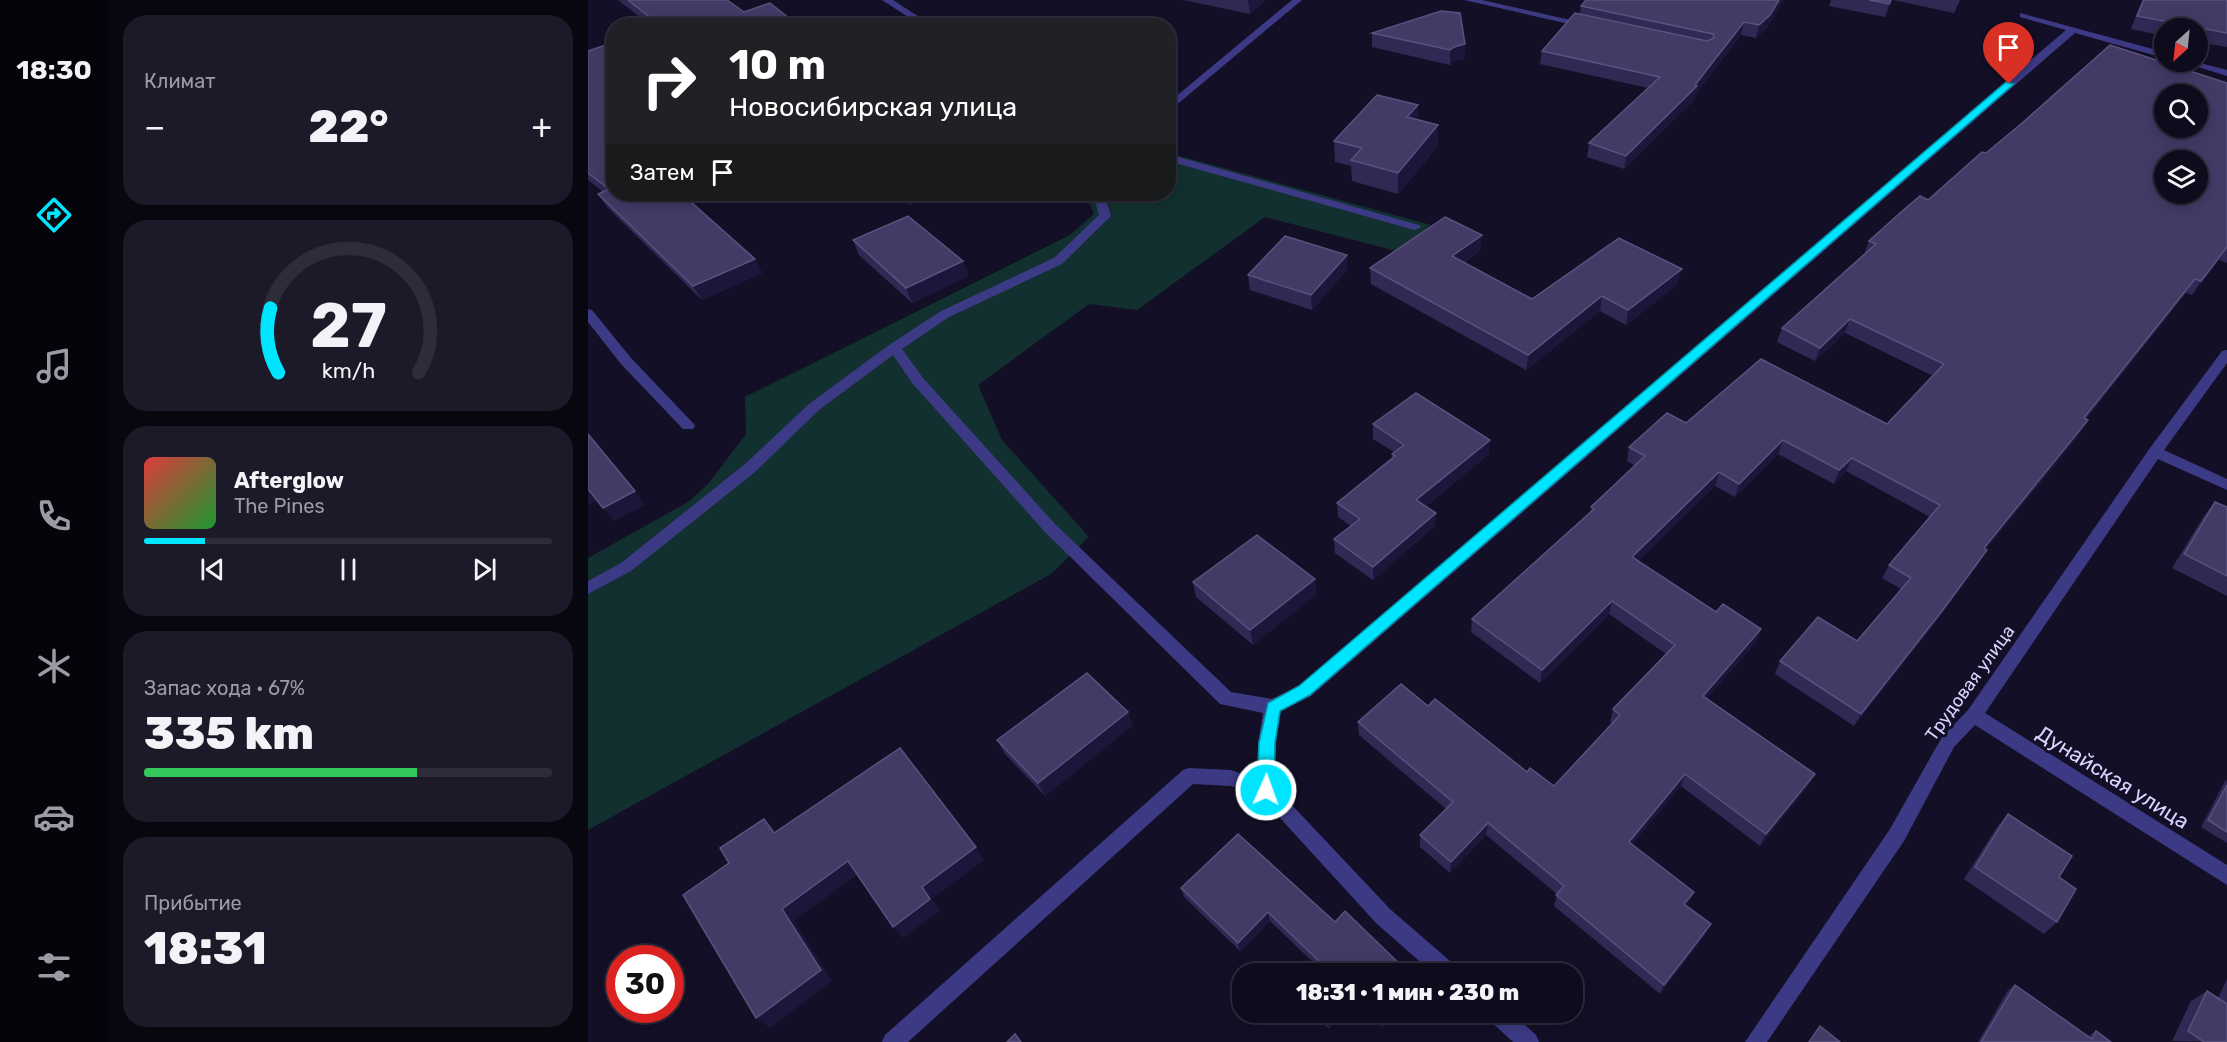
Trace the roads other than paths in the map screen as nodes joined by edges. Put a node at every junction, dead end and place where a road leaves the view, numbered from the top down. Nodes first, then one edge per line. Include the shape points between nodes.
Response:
1 (886, 0) edge
2 (1297, 0) edge
3 (1469, 0) edge
4 (2023, 15) dead end
5 (915, 18) edge
6 (1593, 26) edge
7 (2072, 30) junction
8 (2154, 52) edge
9 (2208, 68) edge
10 (2227, 73) edge
11 (1176, 102) edge
12 (1176, 159) edge
13 (1101, 201) edge
14 (1415, 226) dead end
15 (588, 313) edge
16 (894, 348) junction
17 (2227, 354) edge
18 (688, 426) dead end
19 (2155, 452) junction
20 (2227, 485) edge
21 (588, 588) edge
22 (1273, 707) junction
23 (1974, 715) junction
24 (1266, 790) junction
25 (2227, 876) edge
26 (1437, 963) edge
27 (1507, 1023) edge
28 (892, 1042) edge
29 (1529, 1042) edge
30 (1755, 1042) edge

1 - 5 street
2 - 11 street
3 - 6 street
4 - 7 street
7 - 8 street
7 - 22 street via 1305,691
9 - 10 street
12 - 14 street
13 - 16 street via 1105,216 1058,261 945,314
15 - 18 street via 626,361
16 - 21 street via 814,407 750,468 626,567
16 - 22 street via 918,381 1050,528 1226,699
17 - 19 street, Трудовая улица
19 - 20 street
19 - 23 street, Трудовая улица
22 - 24 street
23 - 25 street, Дунайская улица
23 - 30 street, Трудовая улица via 1948,742 1897,835
24 - 26 street via 1383,916
24 - 28 street via 1231,778 1189,776
27 - 29 street

